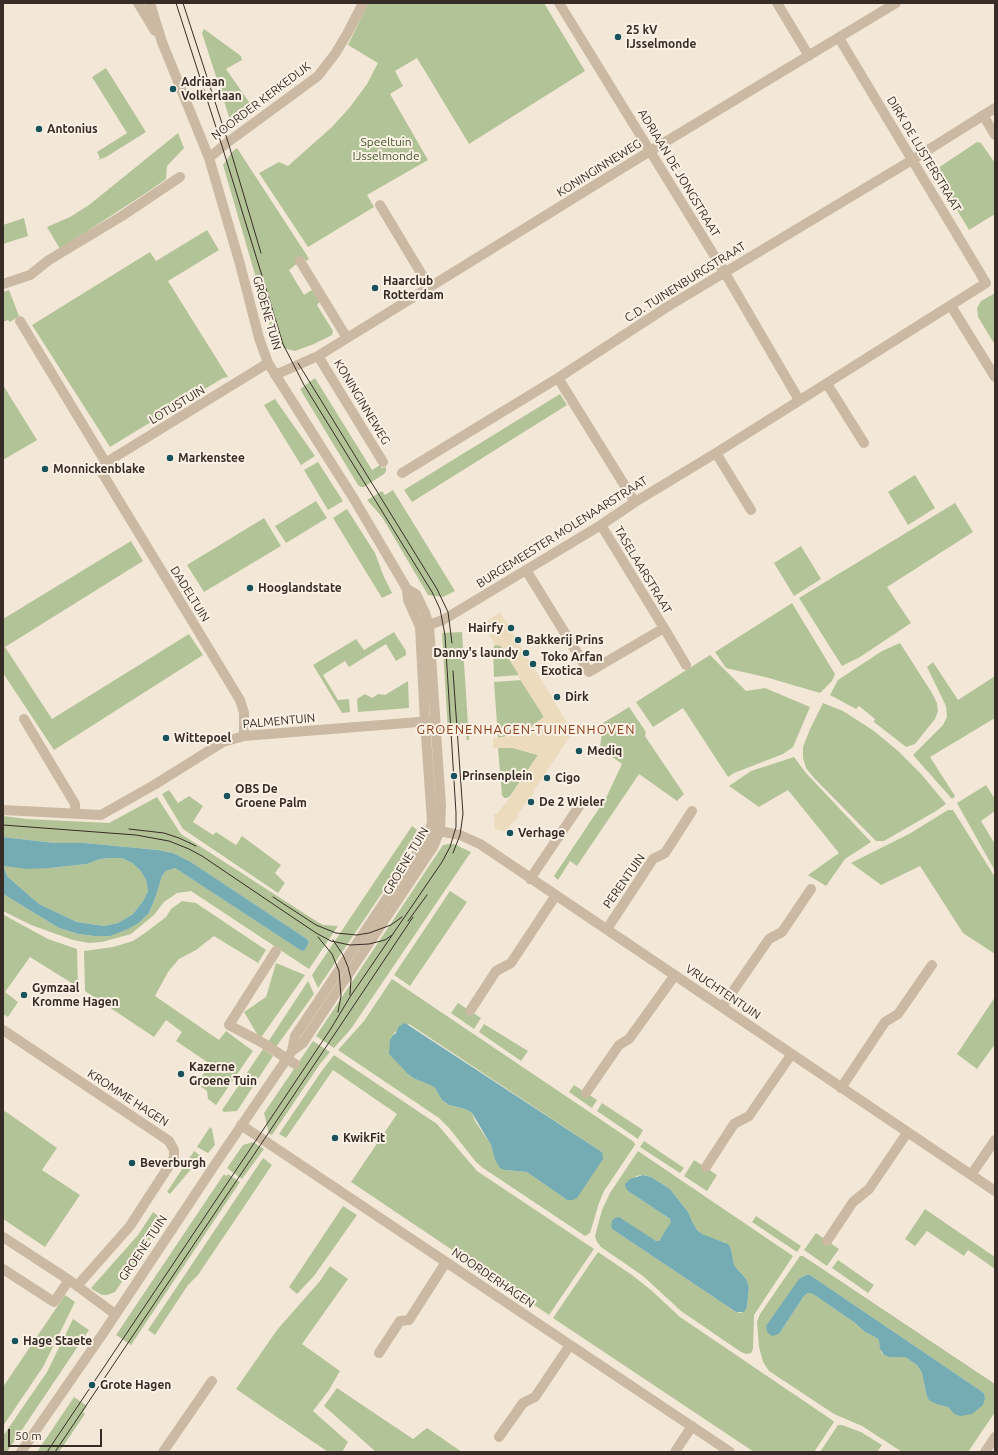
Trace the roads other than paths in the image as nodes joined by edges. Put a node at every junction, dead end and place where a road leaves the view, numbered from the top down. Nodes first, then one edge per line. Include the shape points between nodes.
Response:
1 (138, 3) edge
2 (150, 3) edge
3 (363, 3) edge
4 (559, 3) edge
5 (777, 3) edge
6 (896, 3) edge
7 (839, 38) junction
8 (162, 42) junction
9 (809, 56) junction
10 (995, 108) edge
11 (983, 115) junction
12 (995, 135) edge
13 (651, 151) junction
14 (209, 158) junction
15 (912, 160) junction
16 (180, 177) dead end
17 (380, 205) dead end
18 (300, 261) dead end
19 (725, 273) junction
20 (3, 284) edge
21 (986, 284) joint
22 (430, 288) junction
23 (951, 306) junction
24 (20, 321) dead end
25 (347, 338) junction
26 (318, 356) junction
27 (268, 363) junction
28 (275, 375) junction
29 (995, 377) edge
30 (558, 378) junction
31 (826, 384) junction
32 (799, 400) junction
33 (864, 443) dead end
34 (716, 453) junction
35 (383, 462) dead end
36 (103, 467) junction
37 (402, 473) dead end
38 (635, 502) junction
39 (750, 510) dead end
40 (601, 525) junction
41 (526, 570) junction
42 (424, 626) junction
43 (664, 628) junction
44 (686, 665) dead end
45 (24, 719) dead end
46 (430, 721) junction
47 (244, 736) junction
48 (580, 805) dead end
49 (3, 810) edge
50 (692, 811) dead end
51 (75, 814) junction
52 (435, 830) junction
53 (530, 879) junction
54 (811, 890) dead end
55 (556, 895) junction
56 (607, 929) junction
57 (276, 951) dead end
58 (932, 965) dead end
59 (675, 975) junction
60 (722, 1007) junction
61 (470, 1011) dead end
62 (3, 1030) edge
63 (791, 1055) junction
64 (291, 1058) junction
65 (841, 1088) junction
66 (586, 1093) dead end
67 (242, 1125) junction
68 (908, 1132) junction
69 (995, 1140) edge
70 (706, 1167) dead end
71 (971, 1175) junction
72 (995, 1191) edge
73 (3, 1237) edge
74 (827, 1241) dead end
75 (446, 1262) junction
76 (3, 1269) edge
77 (73, 1283) junction
78 (115, 1314) junction
79 (570, 1344) junction
80 (379, 1353) dead end
81 (212, 1381) dead end
82 (692, 1426) junction
83 (500, 1437) dead end
84 (995, 1437) edge
85 (21, 1452) edge
86 (163, 1452) edge
87 (675, 1452) edge
88 (730, 1452) edge
89 (985, 1452) edge

1 - 8 street, GROENE TUIN
2 - 8 street, GROENE TUIN
3 - 14 street, NOORDER KERKEDIJK via 335,54 318,76
4 - 13 street, ADRIAAN DE JONGSTRAAT
5 - 9 street
6 - 7 street, KONINGINNEWEG
7 - 9 street, KONINGINNEWEG
7 - 15 street, DIRK DE LIJSTERSTRAAT
8 - 14 street, GROENE TUIN
9 - 13 street, KONINGINNEWEG
10 - 11 street, C.D. TUINENBURGSTRAAT
11 - 12 street
11 - 15 street, C.D. TUINENBURGSTRAAT
13 - 19 street, ADRIAAN DE JONGSTRAAT
13 - 22 street, KONINGINNEWEG
14 - 27 street, GROENE TUIN
15 - 19 street, C.D. TUINENBURGSTRAAT
15 - 21 street, DIRK DE LIJSTERSTRAAT
16 - 20 street via 30,274
17 - 22 street
18 - 25 street
19 - 30 street, C.D. TUINENBURGSTRAAT via 667,307
19 - 32 street, ADRIAAN DE JONGSTRAAT
21 - 23 street, BURGEMEESTER MOLENAARSTRAAT
22 - 25 street, KONINGINNEWEG
23 - 29 street
23 - 31 street, BURGEMEESTER MOLENAARSTRAAT
24 - 36 street, DADELTUIN
25 - 26 street, KONINGINNEWEG
26 - 28 street, KONINGINNEWEG
26 - 35 street, KONINGINNEWEG
27 - 28 street, GROENE TUIN
27 - 36 street, LOTUSTUIN
28 - 42 street, GROENE TUIN via 407,588 416,594 426,613
30 - 37 street, C.D. TUINENBURGSTRAAT
30 - 38 street
31 - 32 street, BURGEMEESTER MOLENAARSTRAAT
31 - 33 street
32 - 34 street, BURGEMEESTER MOLENAARSTRAAT
34 - 38 street, BURGEMEESTER MOLENAARSTRAAT
34 - 39 street
36 - 47 street, DADELTUIN via 240,700 244,713
38 - 40 street, BURGEMEESTER MOLENAARSTRAAT
40 - 41 street, BURGEMEESTER MOLENAARSTRAAT
40 - 43 street, TASELAARSTRAAT
41 - 42 street, BURGEMEESTER MOLENAARSTRAAT via 443,620
41 - 43 street, TASELAARSTRAAT via 590,672
42 - 46 street, GROENE TUIN
43 - 44 street, TASELAARSTRAAT
45 - 51 street via 75,804
46 - 47 street, PALMENTUIN
46 - 52 street, GROENE TUIN via 431,807
47 - 51 street, PALMENTUIN via 223,742 101,815
48 - 53 street
49 - 51 street, PALMENTUIN
50 - 56 street, PERENTUIN via 666,852 653,859
52 - 53 street, VRUCHTENTUIN via 454,833 480,844
52 - 64 street, GROENE TUIN via 433,847
53 - 55 street, VRUCHTENTUIN
54 - 60 street via 782,932 769,939
55 - 56 street, VRUCHTENTUIN
55 - 61 street via 511,963 496,971
56 - 59 street, VRUCHTENTUIN
57 - 64 street via 229,1025
58 - 65 street via 898,1014 885,1022
59 - 60 street, VRUCHTENTUIN
59 - 66 street via 629,1040 618,1044
60 - 63 street, VRUCHTENTUIN
62 - 77 street, KROMME HAGEN via 169,1141 174,1150 174,1158 130,1226
63 - 65 street, VRUCHTENTUIN
63 - 70 street via 749,1116 734,1124
64 - 67 street, GROENE TUIN
65 - 68 street, VRUCHTENTUIN
67 - 75 street, NOORDERHAGEN
67 - 78 street, GROENE TUIN
68 - 71 street, VRUCHTENTUIN
68 - 74 street via 869,1189 853,1202
69 - 71 street
71 - 72 street, VRUCHTENTUIN
73 - 77 street
75 - 79 street, NOORDERHAGEN
75 - 80 street via 409,1320 400,1321
76 - 77 street via 54,1302
77 - 78 street
78 - 85 street, GROENE TUIN
79 - 82 street, NOORDERHAGEN
79 - 83 street via 535,1397 523,1403
81 - 86 street
82 - 87 street
82 - 88 street, NOORDERHAGEN
84 - 89 street

